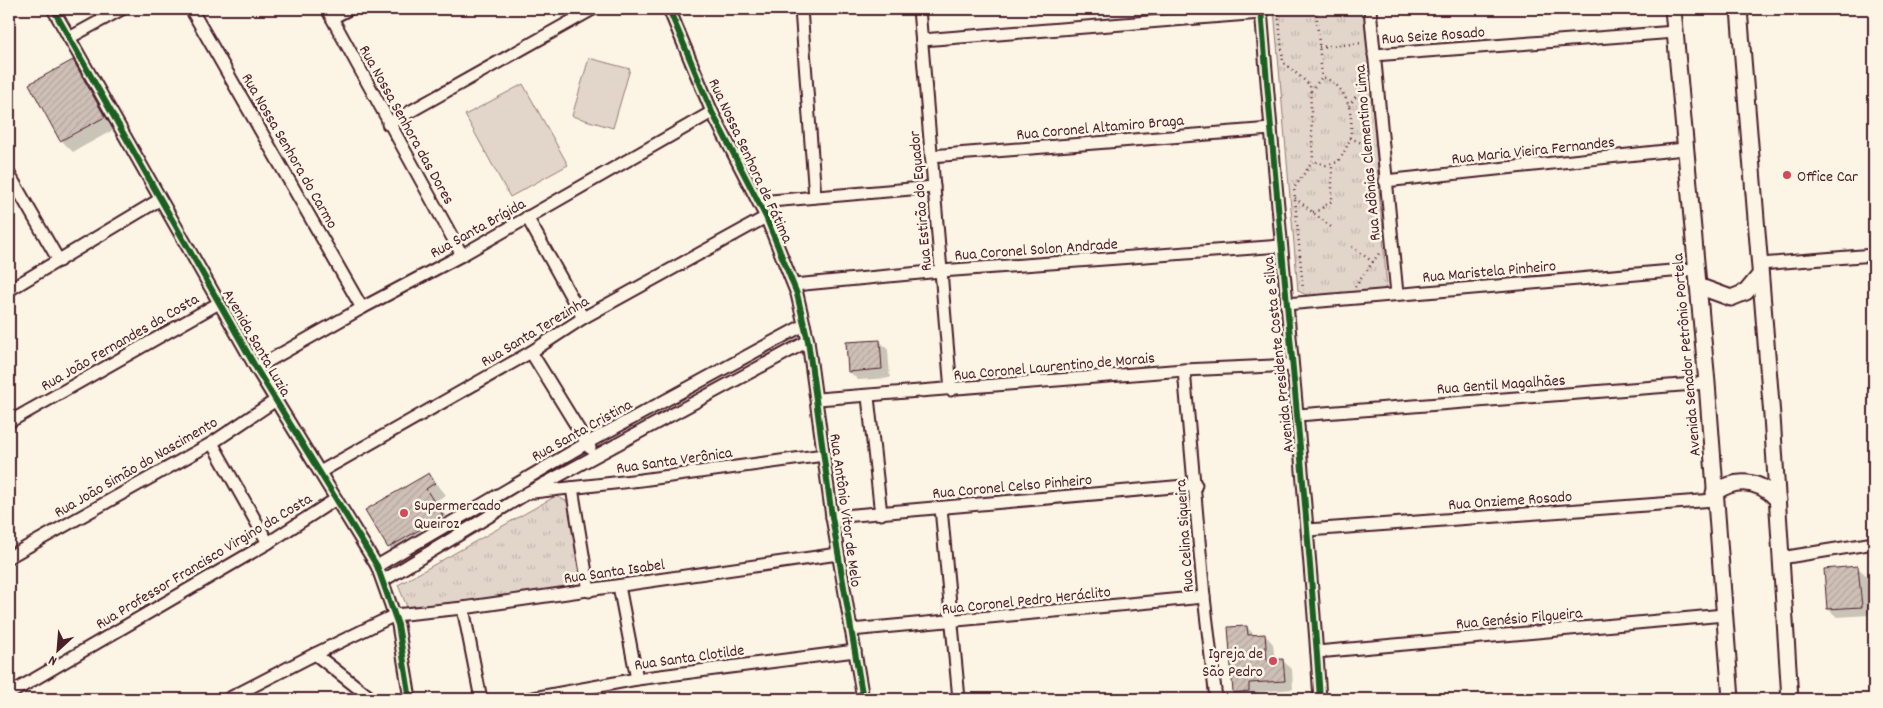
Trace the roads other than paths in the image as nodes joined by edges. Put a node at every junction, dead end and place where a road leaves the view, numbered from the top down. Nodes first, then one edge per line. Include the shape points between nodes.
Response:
1 (52, 9) edge
2 (122, 9) edge
3 (191, 9) edge
4 (349, 9) edge
5 (593, 9) edge
6 (669, 9) edge
7 (801, 9) edge
8 (919, 9) edge
9 (1370, 9) edge
10 (1673, 9) edge
11 (1739, 9) edge
12 (1261, 11) edge
13 (329, 14) edge
14 (1675, 32) junction
15 (69, 38) junction
16 (922, 40) junction
17 (1369, 54) junction
18 (712, 112) junction
19 (388, 124) junction
20 (1271, 129) junction
21 (1684, 149) junction
22 (931, 156) junction
23 (9, 174) edge
24 (1385, 181) junction
25 (934, 187) junction
26 (815, 197) junction
27 (159, 200) junction
28 (759, 202) junction
29 (766, 216) junction
30 (527, 217) junction
31 (1280, 246) junction
32 (462, 255) junction
33 (1874, 255) edge
34 (59, 261) junction
35 (1695, 270) junction
36 (1760, 270) junction
37 (941, 271) junction
38 (794, 285) junction
39 (1698, 286) junction
40 (9, 290) edge
41 (1396, 294) junction
42 (219, 303) junction
43 (1286, 304) junction
44 (362, 308) junction
45 (583, 318) junction
46 (804, 325) junction
47 (808, 341) junction
48 (531, 352) junction
49 (1292, 365) junction
50 (256, 368) junction
51 (1184, 370) junction
52 (1707, 383) junction
53 (951, 390) junction
54 (868, 396) junction
55 (818, 399) junction
56 (276, 400) junction
57 (1298, 415) junction
58 (9, 422) edge
59 (212, 443) junction
60 (587, 443) junction
61 (824, 455) junction
62 (595, 456) junction
63 (320, 472) junction
64 (1196, 485) junction
65 (572, 488) junction
66 (528, 492) junction
67 (1714, 497) junction
68 (336, 499) junction
69 (1778, 500) junction
70 (941, 508) junction
71 (881, 514) junction
72 (832, 517) junction
73 (1308, 530) junction
74 (268, 543) junction
75 (1874, 543) edge
76 (838, 554) junction
77 (9, 557) edge
78 (1781, 558) junction
79 (378, 566) junction
80 (384, 580) junction
81 (619, 586) junction
82 (589, 591) junction
83 (1204, 597) junction
84 (464, 608) junction
85 (395, 615) junction
86 (1724, 615) junction
87 (952, 622) junction
88 (851, 630) junction
89 (855, 651) junction
90 (1317, 652) junction
91 (315, 654) junction
92 (637, 679) junction
93 (243, 691) junction
94 (9, 694) edge
95 (575, 695) edge
96 (228, 699) edge
97 (252, 699) edge
98 (372, 699) edge
99 (410, 699) edge
100 (481, 699) edge
101 (528, 699) edge
102 (863, 699) edge
103 (960, 699) edge
104 (1216, 699) edge
105 (1320, 699) edge
106 (1731, 699) edge
107 (1790, 699) edge

1 - 15 street, Avenida Santa Luzia
2 - 15 street
3 - 44 street, Rua Nossa Senhora do Carmo
4 - 13 street
5 - 19 street
6 - 18 street, Rua Nossa Senhora de Fátima
7 - 26 street
8 - 16 street, Rua Estirão do Equador
9 - 17 street, Rua Adônias Clementino Lima
10 - 14 street, Avenida Senador Petrônio Portela
11 - 36 street
12 - 16 street
12 - 20 street, Avenida Presidente Costa e Silva
13 - 19 street, Rua Nossa Senhora das Dores
14 - 17 street, Rua Seize Rosado
14 - 21 street, Avenida Senador Petrônio Portela
15 - 27 street, Avenida Santa Luzia
16 - 22 street, Rua Estirão do Equador
17 - 24 street, Rua Adônias Clementino Lima
18 - 28 street, Rua Nossa Senhora de Fátima
18 - 30 street, Rua Santa Brígida
19 - 32 street, Rua Nossa Senhora das Dores
20 - 22 street, Rua Coronel Altamiro Braga
20 - 31 street, Avenida Presidente Costa e Silva
21 - 24 street, Rua Maria Vieira Fernandes
21 - 35 street, Avenida Senador Petrônio Portela
22 - 25 street, Rua Estirão do Equador
23 - 34 street
24 - 41 street, Rua Adônias Clementino Lima
25 - 26 street
25 - 37 street, Rua Estirão do Equador
26 - 28 street
27 - 34 street
27 - 42 street, Avenida Santa Luzia
28 - 29 street, Rua Nossa Senhora de Fátima
29 - 38 street, Rua Nossa Senhora de Fátima
29 - 45 street, Rua Santa Terezinha
30 - 32 street, Rua Santa Brígida
30 - 45 street
31 - 37 street, Rua Coronel Solon Andrade
31 - 43 street, Avenida Presidente Costa e Silva
32 - 44 street, Rua Santa Brígida
33 - 36 street
34 - 40 street
35 - 39 street, Avenida Senador Petrônio Portela
35 - 41 street, Rua Maristela Pinheiro
36 - 39 street via 1746,292 1731,298
36 - 69 street
37 - 38 street, Rua Coronel Solon Andrade
37 - 53 street, Rua Estirão do Equador
38 - 46 street, Rua Nossa Senhora de Fátima
39 - 52 street, Avenida Senador Petrônio Portela
41 - 43 street, Rua Maristela Pinheiro
42 - 50 street, Avenida Santa Luzia
42 - 58 street, Rua João Fernandes da Costa
43 - 49 street, Avenida Presidente Costa e Silva
44 - 50 street, Rua Santa Brígida
45 - 48 street, Rua Santa Terezinha
46 - 47 street, Rua Antônio Vitor de Melo
46 - 60 street, Rua Santa Cristina
47 - 55 street, Rua Antônio Vitor de Melo
47 - 62 street, Rua Santa Cristina
48 - 60 street
48 - 63 street, Rua Santa Terezinha
49 - 51 street, Rua Coronel Laurentino de Morais
49 - 57 street, Avenida Presidente Costa e Silva
50 - 56 street, Avenida Santa Luzia
51 - 53 street, Rua Coronel Laurentino de Morais
51 - 64 street, Rua Celina Siqueira
52 - 57 street, Rua Gentil Magalhães
52 - 67 street, Avenida Senador Petrônio Portela
53 - 54 street, Rua Coronel Laurentino de Morais
54 - 55 street, Rua Coronel Laurentino de Morais
54 - 71 street
55 - 61 street, Rua Antônio Vitor de Melo
56 - 59 street, Rua João Simão do Nascimento
56 - 63 street, Avenida Santa Luzia
57 - 73 street, Avenida Presidente Costa e Silva
59 - 74 street
59 - 77 street, Rua João Simão do Nascimento
60 - 62 street
60 - 79 street, Rua Santa Cristina
61 - 65 street, Rua Santa Verônica
61 - 72 street, Rua Antônio Vitor de Melo
62 - 66 street, Rua Santa Cristina
63 - 68 street, Avenida Santa Luzia
64 - 70 street, Rua Coronel Celso Pinheiro
64 - 83 street, Rua Celina Siqueira
65 - 66 street, Rua Santa Verônica
65 - 82 street
66 - 80 street, Rua Santa Cristina
67 - 69 street via 1732,483 1748,482 1758,484
67 - 73 street, Rua Onzieme Rosado
67 - 86 street, Avenida Senador Petrônio Portela
68 - 74 street, Rua Professor Francisco Virgino da Costa
68 - 79 street, Avenida Santa Luzia
69 - 78 street
70 - 71 street, Rua Coronel Celso Pinheiro
70 - 87 street
71 - 72 street, Rua Coronel Celso Pinheiro
72 - 76 street, Rua Antônio Vitor de Melo
73 - 90 street, Avenida Presidente Costa e Silva
74 - 94 street, Rua Professor Francisco Virgino da Costa
75 - 78 street
76 - 81 street, Rua Santa Isabel
76 - 88 street, Rua Antônio Vitor de Melo
78 - 107 street
79 - 80 street, Avenida Santa Luzia
80 - 85 street, Avenida Santa Luzia
81 - 82 street, Rua Santa Isabel
81 - 92 street
82 - 84 street, Rua Santa Isabel
83 - 87 street, Rua Coronel Pedro Heráclito
83 - 104 street, Rua Celina Siqueira
84 - 85 street, Rua Santa Isabel
84 - 100 street
85 - 91 street
85 - 99 street, Avenida Santa Luzia
86 - 90 street, Rua Genésio Filgueira
86 - 106 street, Avenida Senador Petrônio Portela
87 - 88 street, Rua Coronel Pedro Heráclito
87 - 103 street
88 - 89 street, Rua Antônio Vitor de Melo
89 - 92 street, Rua Santa Clotilde
89 - 102 street, Rua Antônio Vitor de Melo
90 - 105 street, Avenida Presidente Costa e Silva
91 - 93 street
91 - 98 street
92 - 95 street, Rua Santa Clotilde
93 - 96 street
93 - 97 street
95 - 101 street, Rua Santa Clotilde

